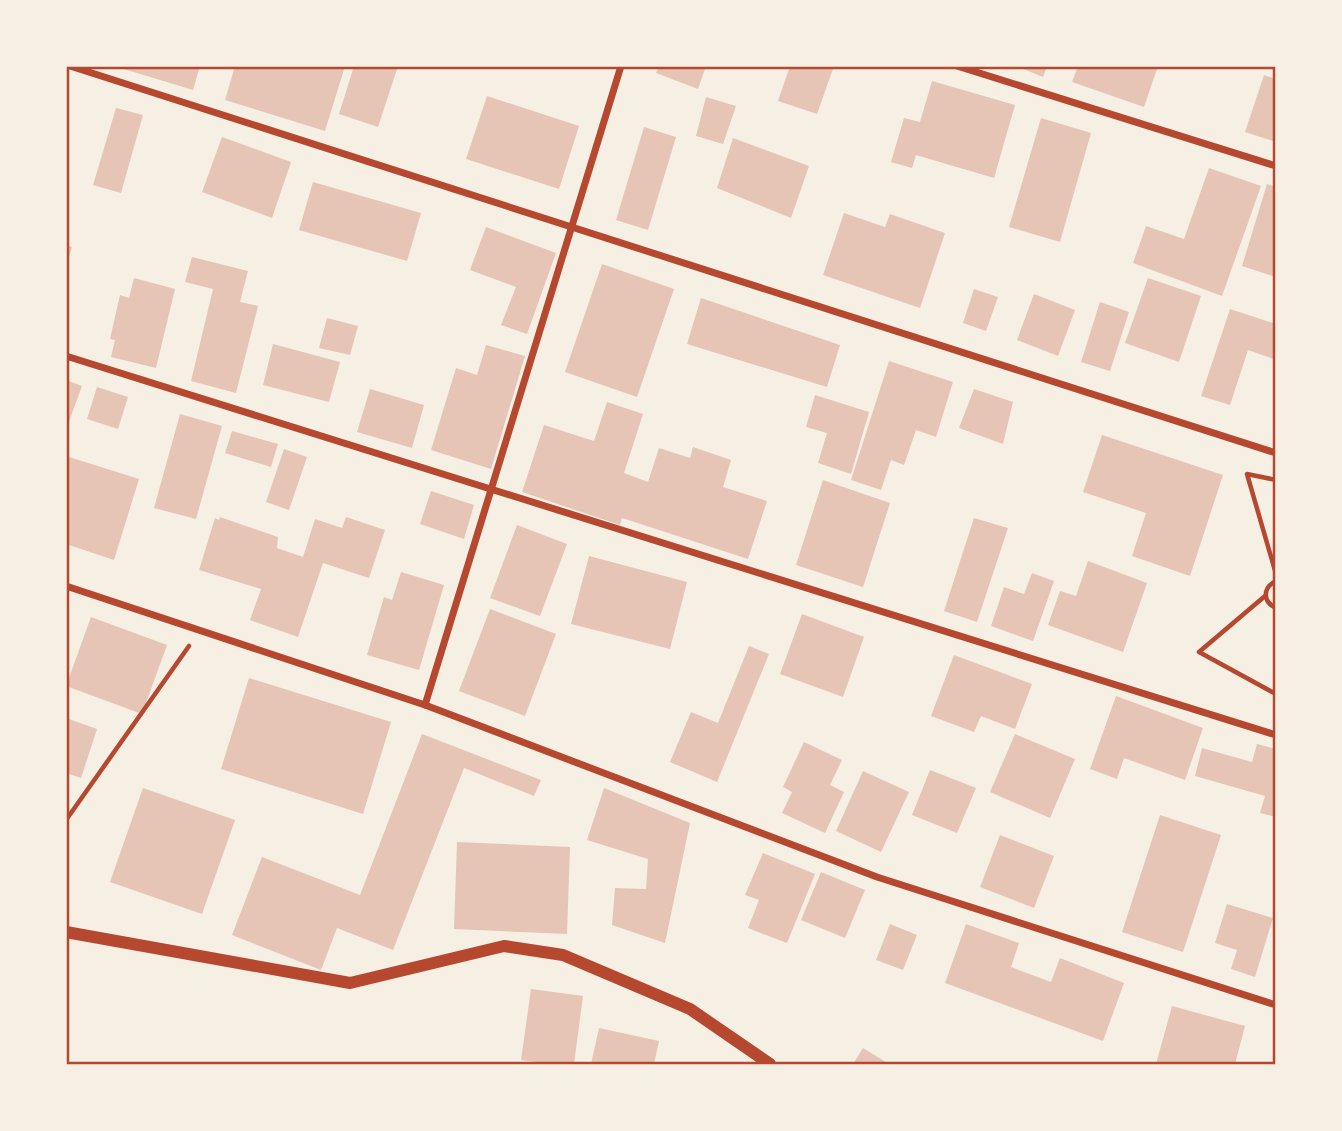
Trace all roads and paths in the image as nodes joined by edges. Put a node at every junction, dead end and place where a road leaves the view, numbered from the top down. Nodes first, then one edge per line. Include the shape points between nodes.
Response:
1 (70, 66) edge
2 (621, 66) edge
3 (957, 66) edge
4 (1276, 166) edge
5 (572, 226) junction
6 (66, 356) edge
7 (1276, 453) edge
8 (1276, 480) edge
9 (491, 489) junction
10 (1276, 574) edge
11 (1276, 581) edge
12 (66, 586) edge
13 (1265, 596) junction
14 (1276, 608) edge
15 (200, 630) junction
16 (1276, 694) edge
17 (425, 705) junction
18 (1276, 734) edge
19 (66, 820) edge
20 (66, 932) edge
21 (1276, 1005) edge
22 (770, 1065) edge

1 - 5 street
2 - 5 street
3 - 4 street
5 - 7 street
5 - 9 street
6 - 9 street
8 - 10 path via 1247,474
9 - 17 street
9 - 18 street
11 - 13 path via 1267,587
12 - 15 street
13 - 14 path
13 - 16 path via 1199,652
15 - 17 street
15 - 19 path
17 - 21 street via 877,877
20 - 22 street via 350,983 504,946 564,955 690,1009

